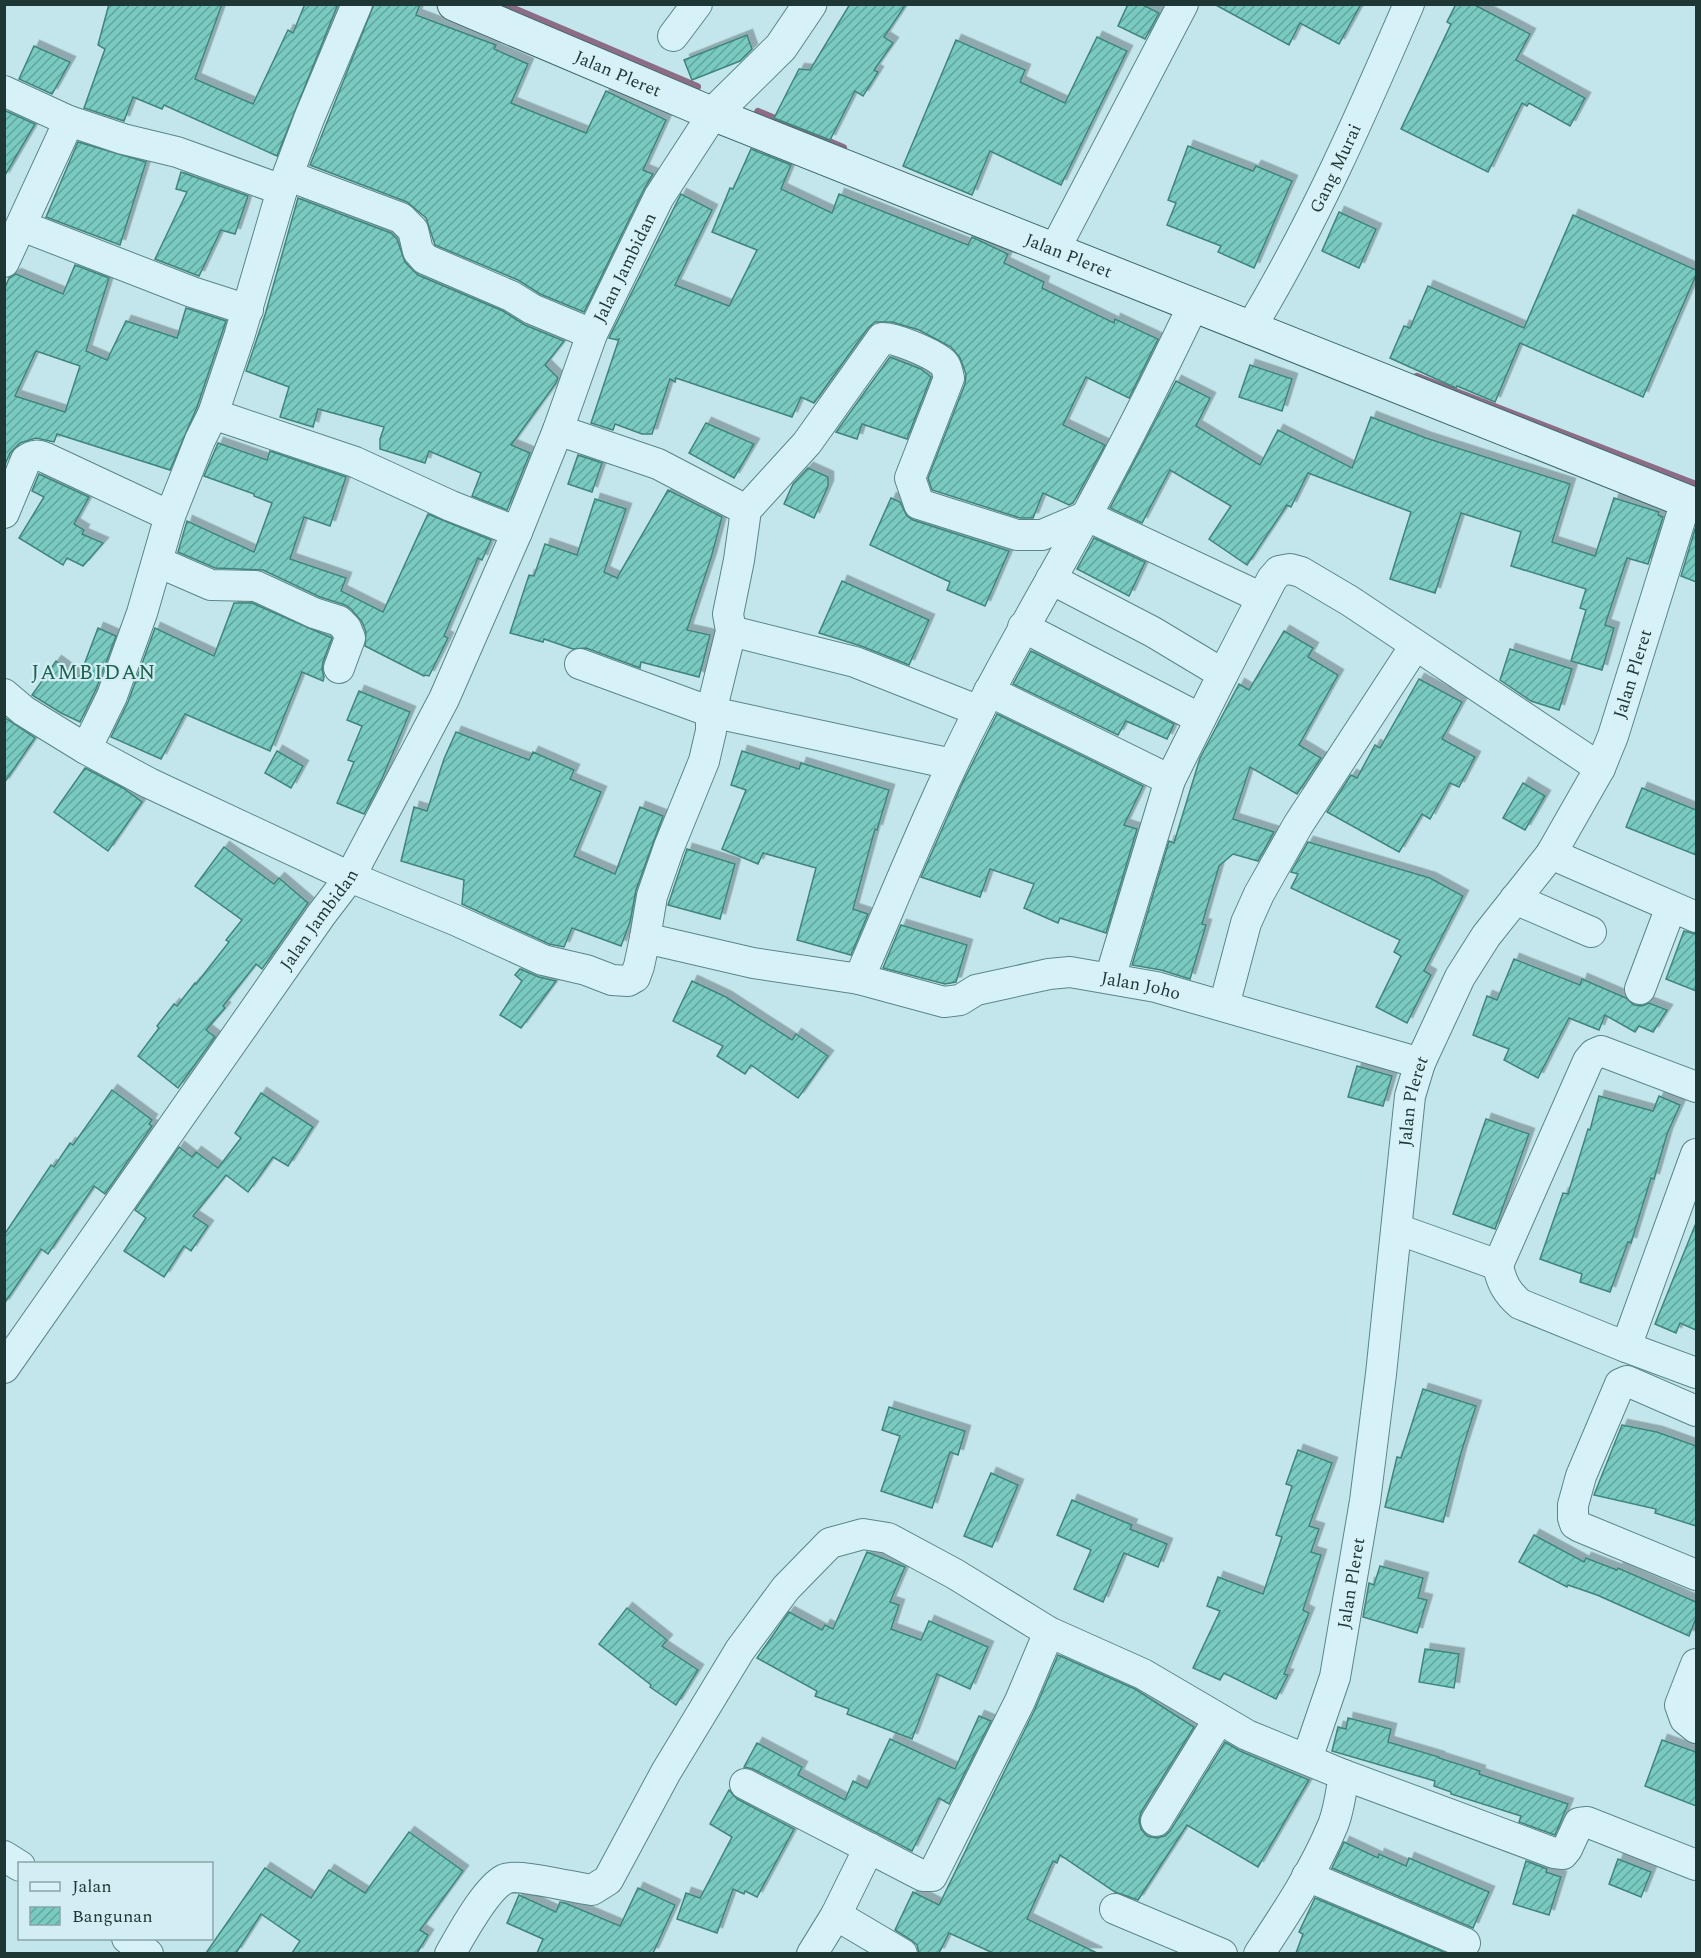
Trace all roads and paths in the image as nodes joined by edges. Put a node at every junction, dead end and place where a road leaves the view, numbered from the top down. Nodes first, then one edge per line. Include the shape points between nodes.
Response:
1 (357, 4) edge
2 (454, 4) edge
3 (697, 4) edge
4 (810, 4) edge
5 (1183, 4) edge
6 (1409, 4) edge
7 (673, 36) dead end
8 (4, 91) edge
9 (713, 114) junction
10 (69, 121) junction
11 (286, 183) junction
12 (22, 226) junction
13 (1055, 249) junction
14 (4, 261) edge
15 (1193, 306) junction
16 (248, 310) junction
17 (1250, 328) junction
18 (592, 334) junction
19 (213, 414) junction
20 (558, 430) junction
21 (1691, 503) edge
22 (746, 510) junction
23 (4, 513) edge
24 (170, 516) junction
25 (1087, 516) junction
26 (517, 532) junction
27 (158, 562) junction
28 (1052, 579) junction
29 (1262, 598) junction
30 (1023, 627) junction
31 (731, 631) junction
32 (1415, 646) junction
33 (580, 664) dead end
34 (339, 668) dead end
35 (1222, 674) junction
36 (4, 693) edge
37 (984, 701) junction
38 (711, 712) junction
39 (1199, 718) junction
40 (86, 749) junction
41 (952, 764) junction
42 (1600, 768) junction
43 (1170, 780) junction
44 (1551, 854) junction
45 (350, 877) junction
46 (1515, 899) junction
47 (1684, 912) edge
48 (1591, 932) dead end
49 (645, 938) junction
50 (1110, 978) junction
51 (859, 980) junction
52 (1640, 989) dead end
53 (1224, 1006) junction
54 (1420, 1063) junction
55 (1696, 1087) edge
56 (1696, 1154) edge
57 (1397, 1229) junction
58 (1498, 1265) junction
59 (1626, 1347) junction
60 (4, 1368) edge
61 (1696, 1373) edge
62 (1696, 1411) edge
63 (1696, 1575) edge
64 (1049, 1632) junction
65 (1696, 1664) edge
66 (1219, 1719) junction
67 (1696, 1728) edge
68 (1307, 1759) junction
69 (1344, 1775) junction
70 (746, 1784) dead end
71 (1156, 1821) dead end
72 (869, 1848) junction
73 (4, 1856) edge
74 (18, 1865) edge
75 (1696, 1865) edge
76 (1307, 1876) junction
77 (1115, 1909) dead end
78 (836, 1915) junction
79 (130, 1940) edge
80 (1465, 1943) dead end
81 (148, 1953) edge
82 (450, 1953) edge
83 (812, 1953) edge
84 (902, 1953) edge
85 (1222, 1953) edge
86 (1259, 1953) edge

1 - 11 street
2 - 9 main road, Jalan Pleret
3 - 7 street
4 - 9 main road via 781,47
5 - 13 street
6 - 17 street, Gang Murai via 1305,234
8 - 10 street
9 - 13 main road, Jalan Pleret
9 - 18 street, Jalan Jambidan via 659,197
10 - 11 street
10 - 12 street
11 - 16 street
11 - 18 street via 401,218 413,230 418,251 425,260
12 - 14 street
12 - 16 street
13 - 15 main road, Jalan Pleret
15 - 17 main road, Jalan Pleret
15 - 25 street
16 - 19 street
17 - 21 main road, Jalan Pleret
18 - 20 street, Jalan Jambidan
19 - 24 street
19 - 26 street via 355,462
20 - 22 street via 658,464
20 - 26 street, Jalan Jambidan
21 - 42 street, Jalan Pleret via 1664,568 1614,736
22 - 25 street via 807,442 882,338 894,338 947,367 948,378 910,478 919,504 1017,535 1042,535
22 - 31 street via 728,614
23 - 24 street via 26,460 37,455
24 - 27 street
25 - 28 street
25 - 29 street
26 - 45 street, Jalan Jambidan via 444,699
27 - 34 street via 211,585 256,586 339,621 350,638
27 - 40 street via 112,696
28 - 30 street
28 - 35 street
29 - 32 street via 1279,571 1301,572
29 - 35 street
30 - 37 street
30 - 39 street
31 - 37 street via 855,662
31 - 38 street
32 - 42 street
32 - 53 street via 1298,825 1259,894 1246,923
33 - 38 street
35 - 39 street
36 - 40 street via 24,711
37 - 41 street
37 - 43 street
38 - 41 street
38 - 49 street via 704,761 652,896
39 - 43 street
40 - 45 street via 149,783
41 - 51 street
42 - 44 street, Jalan Pleret
43 - 50 street
44 - 46 street, Jalan Pleret
44 - 47 street
45 - 49 street via 543,960 612,980 628,981 635,977
45 - 60 street, Jalan Jambidan
46 - 48 street
46 - 54 street, Jalan Pleret via 1461,977
47 - 52 street
49 - 51 street, Jalan Joho via 753,963
50 - 51 street, Jalan Joho via 1070,972 1049,974 976,990 960,1000 944,1002
50 - 53 street, Jalan Joho
53 - 54 street, Jalan Joho
54 - 57 street, Jalan Pleret via 1410,1096
55 - 58 street via 1601,1051 1594,1054
56 - 59 street
57 - 58 street
57 - 68 street, Jalan Pleret via 1365,1501 1335,1677
58 - 59 street via 1504,1287 1520,1304
59 - 61 street
62 - 63 street via 1626,1381 1620,1384 1581,1476 1572,1512 1580,1527
64 - 66 street via 1143,1674
64 - 72 street via 1020,1701 932,1876 923,1876
64 - 82 street via 888,1538 863,1534 830,1543 786,1588 741,1650 666,1773 608,1880 592,1890 506,1878 489,1891
65 - 67 street via 1680,1705 1684,1719
66 - 68 street
66 - 71 street
68 - 69 street
69 - 75 street via 1554,1853 1563,1854 1579,1823 1587,1822
69 - 76 street via 1333,1823
70 - 72 street
72 - 78 street
73 - 74 street
76 - 80 street
76 - 86 street
77 - 85 street
78 - 83 street
78 - 84 street
79 - 81 street

